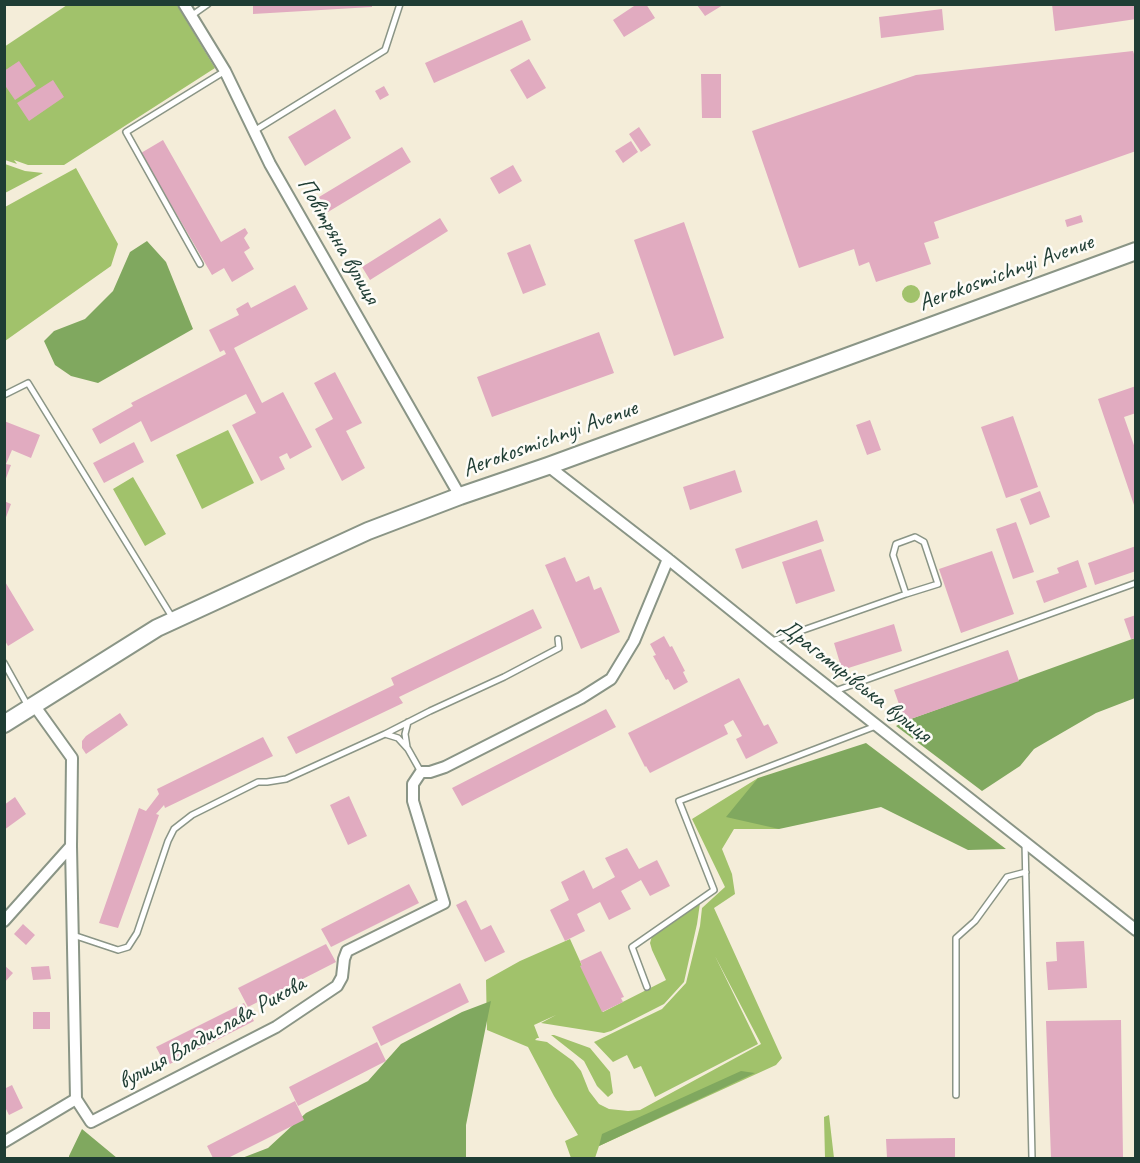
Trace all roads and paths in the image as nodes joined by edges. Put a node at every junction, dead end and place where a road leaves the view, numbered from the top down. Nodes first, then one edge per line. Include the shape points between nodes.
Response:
1 (184, 4) edge
2 (208, 4) edge
3 (400, 4) edge
4 (191, 16) junction
5 (225, 71) junction
6 (254, 131) junction
7 (1136, 251) edge
8 (200, 264) dead end
9 (4, 395) edge
10 (548, 466) junction
11 (460, 496) junction
12 (668, 559) junction
13 (1136, 583) edge
14 (906, 594) junction
15 (174, 621) junction
16 (558, 639) dead end
17 (771, 642) junction
18 (4, 663) edge
19 (834, 691) junction
20 (32, 707) junction
21 (408, 722) junction
22 (4, 724) edge
23 (877, 726) junction
24 (385, 734) junction
25 (408, 749) junction
26 (421, 772) junction
27 (1025, 842) junction
28 (71, 846) junction
29 (1026, 872) junction
30 (4, 921) edge
31 (1136, 930) edge
32 (72, 935) junction
33 (647, 987) dead end
34 (956, 1095) dead end
35 (76, 1099) junction
36 (4, 1142) edge
37 (1032, 1158) edge

1 - 4 street, Повітряна вулиця
2 - 4 lane
3 - 6 lane via 386,50
4 - 5 street, Повітряна вулиця
5 - 6 street, Повітряна вулиця
5 - 8 lane via 126,132
6 - 11 street, Повітряна вулиця
7 - 10 highway, Aerokosmichnyi Avenue
9 - 15 lane via 28,383
10 - 11 highway, Aerokosmichnyi Avenue
10 - 12 street, Драгомирівська вулиця
11 - 15 highway, Aerokosmichnyi Avenue via 369,531
12 - 17 street, Драгомирівська вулиця
12 - 26 street via 634,641 611,679 446,767
13 - 19 lane
14 - 14 lane via 938,584 924,542 915,537 896,544 893,555
14 - 17 lane
15 - 20 highway, Aerokosmichnyi Avenue
16 - 21 lane via 559,648
17 - 19 street, Драгомирівська вулиця
18 - 20 lane
19 - 23 street, Драгомирівська вулиця
20 - 22 highway, Aerokosmichnyi Avenue
20 - 28 street via 72,758
21 - 24 lane
21 - 25 lane
23 - 27 street, Драгомирівська вулиця
23 - 33 lane via 679,801 714,890 632,947
24 - 25 lane via 398,738
24 - 32 lane via 286,779 258,782 192,815 174,829 137,933 128,947 118,950
25 - 26 lane
26 - 35 street, вулиця Владислава Рикова via 413,784 414,801 444,903 347,951 337,986 254,1039 92,1122
27 - 29 lane
27 - 31 street, Драгомирівська вулиця
28 - 30 street
28 - 32 street
29 - 34 lane via 1007,877 975,921 956,938
29 - 37 lane
32 - 35 street
35 - 36 street

